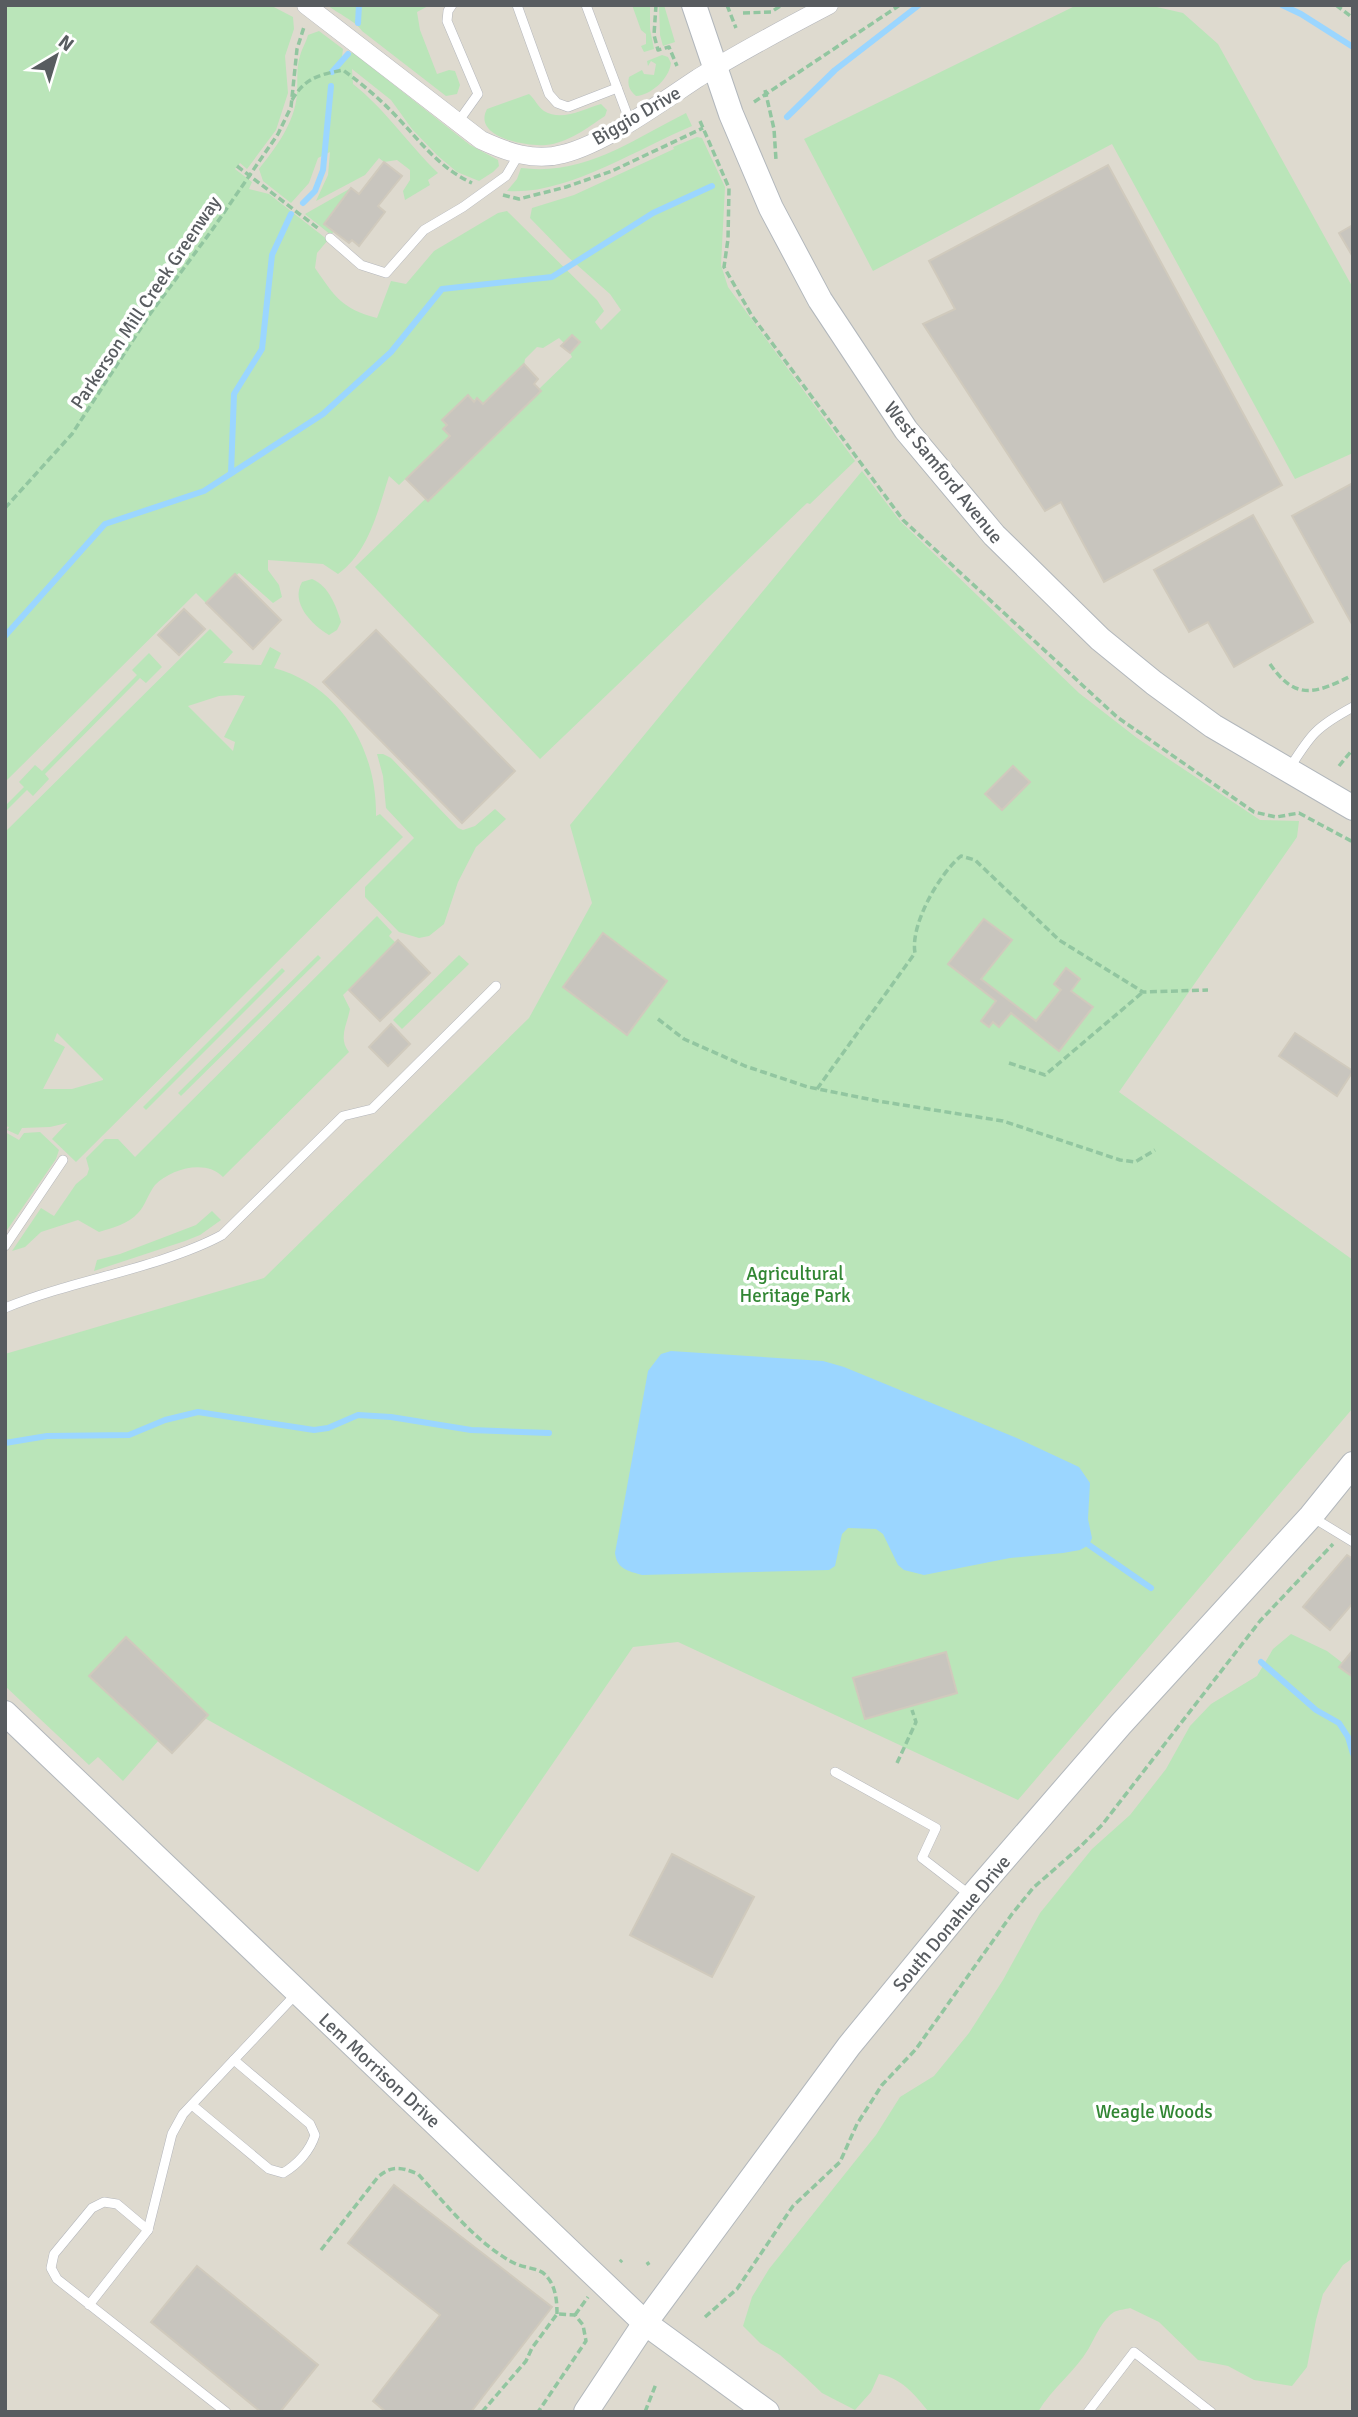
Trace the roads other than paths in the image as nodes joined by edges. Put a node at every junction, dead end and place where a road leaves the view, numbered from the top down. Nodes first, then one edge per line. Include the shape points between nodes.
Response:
1 (452, 5) edge
2 (517, 5) edge
3 (586, 5) edge
4 (694, 5) edge
5 (829, 5) edge
6 (308, 7) edge
7 (714, 68) junction
8 (617, 88) junction
9 (458, 122) junction
10 (630, 122) junction
11 (519, 154) junction
12 (330, 238) road end
13 (1353, 706) edge
14 (1288, 771) junction
15 (1353, 808) edge
16 (496, 986) dead end
17 (63, 1160) dead end
18 (5, 1246) edge
19 (5, 1308) edge
20 (1353, 1464) edge
21 (1311, 1516) junction
22 (1353, 1542) edge
23 (5, 1713) edge
24 (835, 1772) dead end
25 (972, 1896) junction
26 (297, 1993) junction
27 (234, 2060) junction
28 (192, 2105) junction
29 (148, 2230) junction
30 (89, 2305) junction
31 (645, 2323) junction
32 (226, 2412) edge
33 (586, 2412) edge
34 (767, 2412) edge
35 (1088, 2412) edge
36 (1211, 2412) edge

1 - 9 lane via 447,21 478,94
2 - 8 lane via 549,94 557,103 568,107
3 - 8 lane
4 - 7 street, West Samford Avenue
5 - 7 street, Biggio Drive
6 - 9 street, Biggio Drive
7 - 10 street, Biggio Drive
7 - 14 street, West Samford Avenue via 771,208 820,300 906,430 994,535 1100,639 1213,726
8 - 10 lane
9 - 11 street, Biggio Drive via 481,140
10 - 11 street, Biggio Drive via 563,154
11 - 12 lane via 506,176 424,230 386,273 361,265
13 - 14 lane via 1310,736
14 - 15 street, West Samford Avenue
16 - 19 lane via 372,1109 342,1116 222,1235 191,1250
17 - 18 lane
20 - 21 street, South Donahue Drive
21 - 22 lane
21 - 25 street, South Donahue Drive
23 - 26 street, Lem Morrison Drive
24 - 25 lane via 936,1828 922,1858
25 - 31 street, South Donahue Drive via 849,2046
26 - 27 lane
26 - 31 street, Lem Morrison Drive
27 - 28 lane
27 - 28 lane via 310,2124 315,2135 312,2144 292,2168 283,2174 269,2169
28 - 29 lane via 172,2134
29 - 30 lane
29 - 30 lane via 117,2204 104,2202 92,2208 54,2254 51,2268 57,2279
30 - 32 lane
31 - 33 street, South Donahue Drive
31 - 34 street, Lem Morrison Drive
35 - 36 lane via 1135,2352

